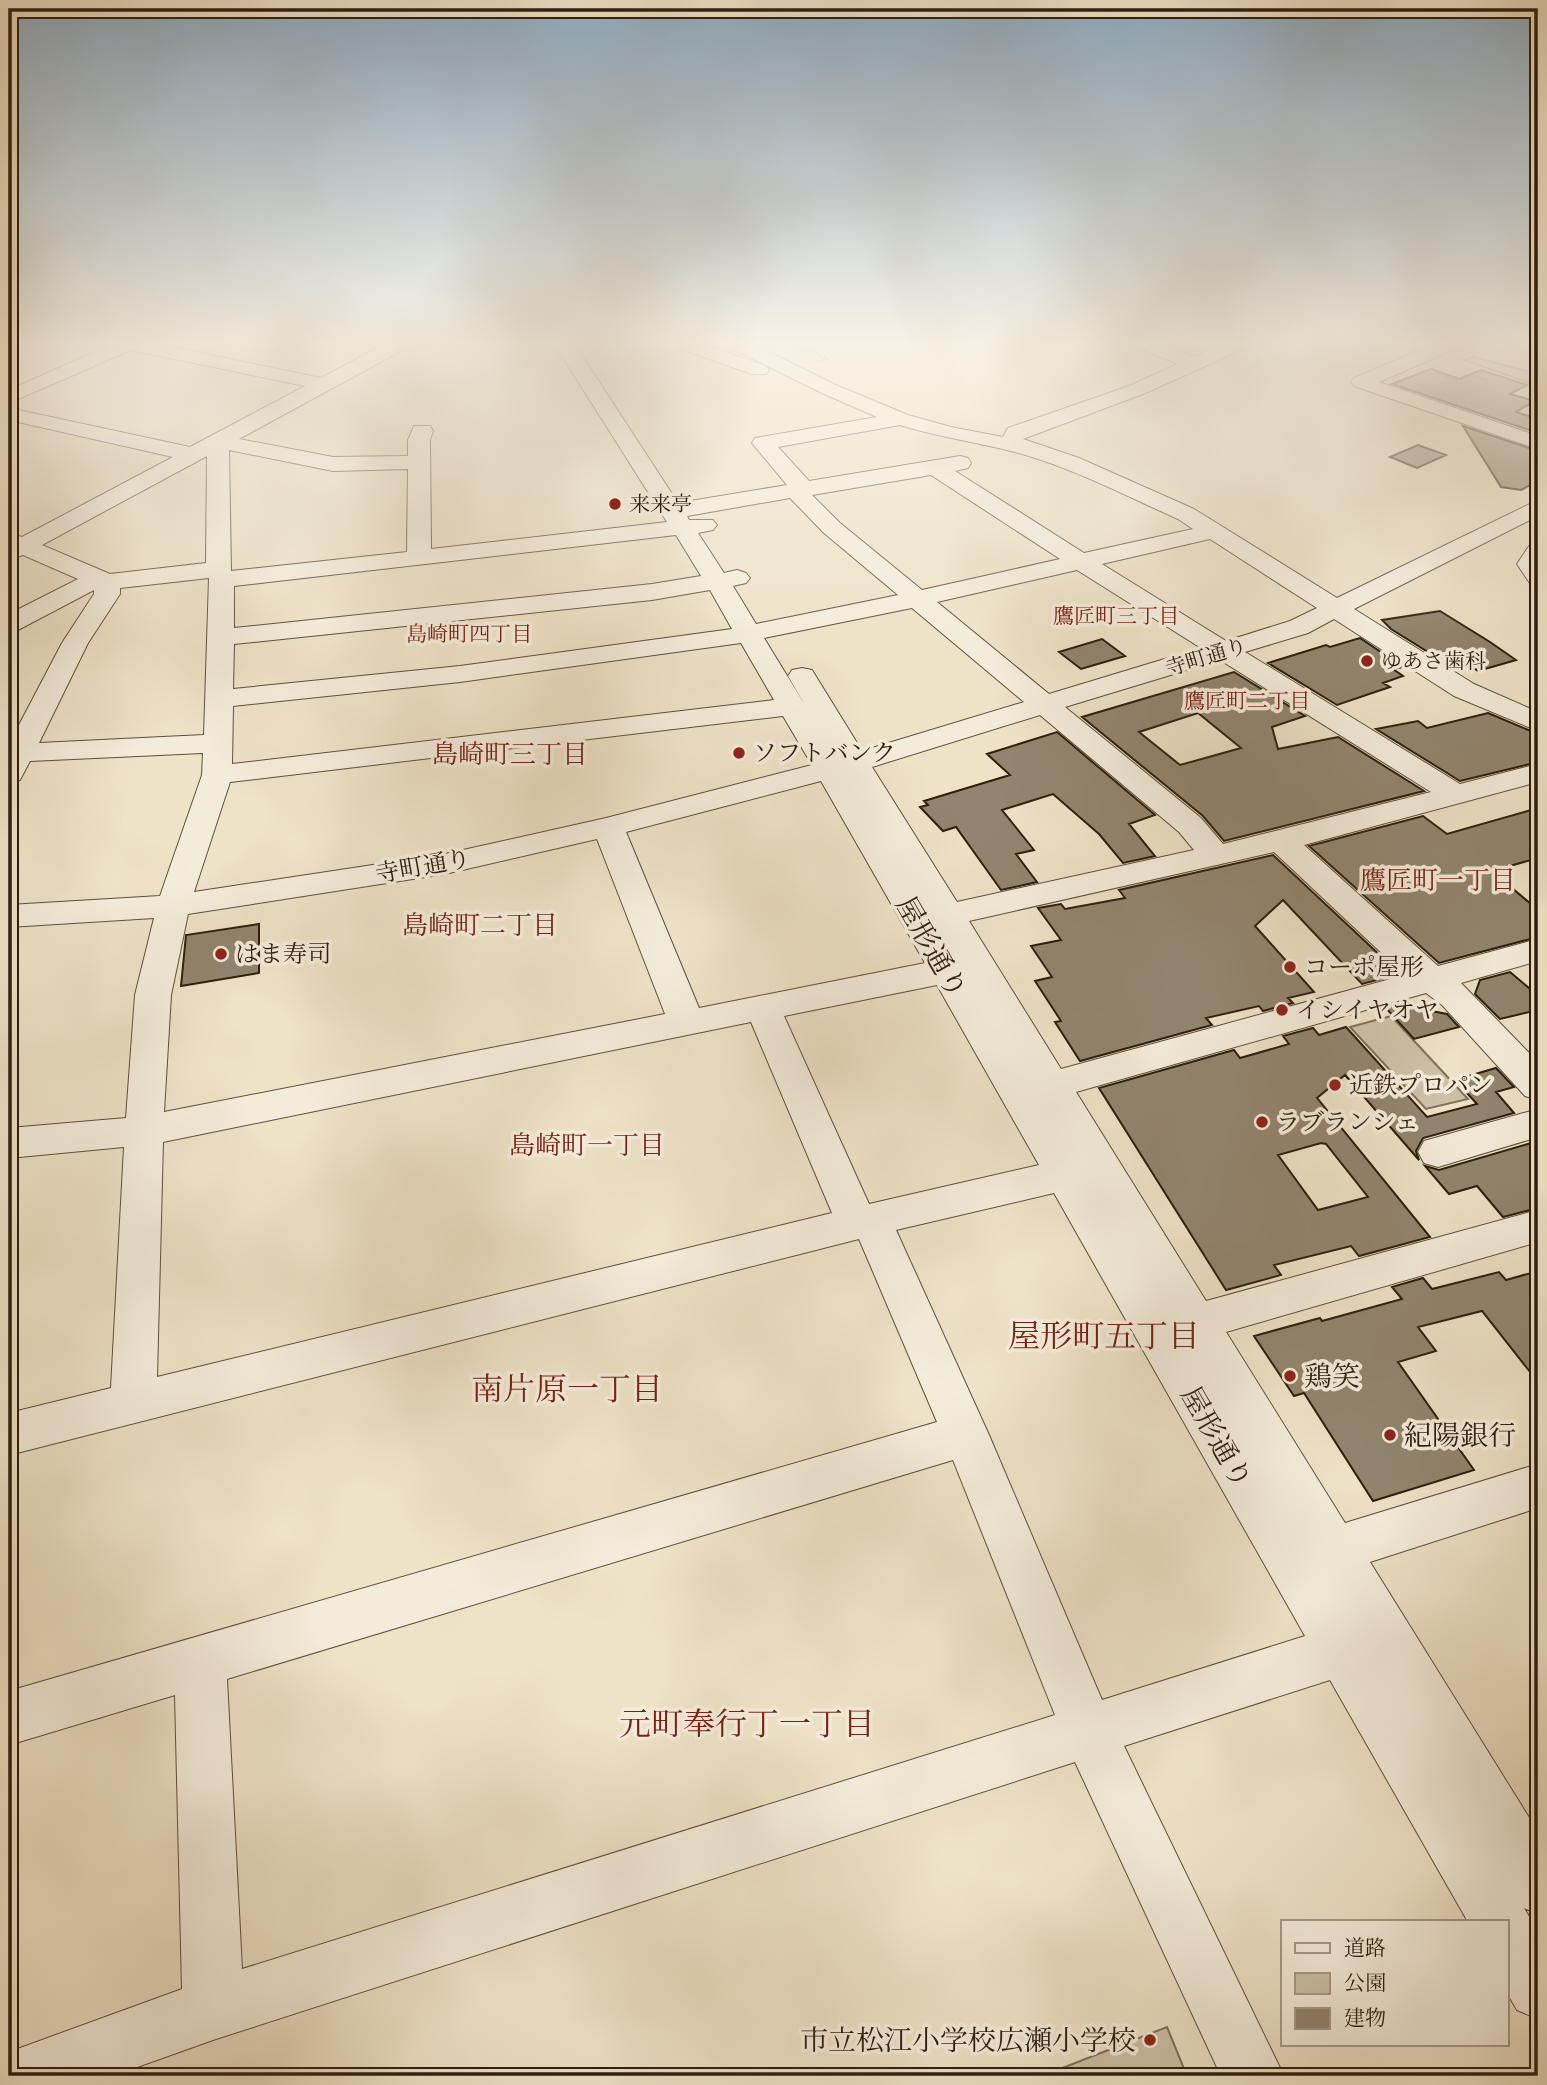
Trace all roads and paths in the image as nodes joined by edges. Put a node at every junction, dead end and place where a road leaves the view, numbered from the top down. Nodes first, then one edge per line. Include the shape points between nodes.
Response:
1 (124, 439) edge
2 (221, 439) edge
3 (419, 439) edge
4 (634, 439) edge
5 (644, 439) edge
6 (784, 439) edge
7 (981, 439) edge
8 (1012, 439) edge
9 (218, 441) junction
10 (1026, 448) junction
11 (191, 454) junction
12 (419, 462) junction
13 (934, 467) junction
14 (801, 491) junction
15 (1538, 506) edge
16 (689, 517) junction
17 (1506, 523) junction
18 (1215, 531) junction
19 (1538, 536) edge
20 (13, 546) edge
21 (1538, 551) edge
22 (419, 558) junction
23 (1081, 562) junction
24 (220, 574) junction
25 (1538, 577) edge
26 (729, 579) junction
27 (103, 580) junction
28 (917, 599) junction
29 (1338, 610) junction
30 (10, 622) edge
31 (220, 637) junction
32 (75, 643) junction
33 (775, 643) junction
34 (1224, 652) junction
35 (221, 699) junction
36 (1046, 705) junction
37 (792, 706) junction
38 (1538, 722) edge
39 (219, 743) junction
40 (12, 760) edge
41 (843, 766) junction
42 (1538, 773) edge
43 (217, 775) junction
44 (1455, 794) junction
45 (608, 827) junction
46 (1281, 841) junction
47 (1216, 856) junction
48 (173, 906) junction
49 (948, 915) junction
50 (9, 916) edge
51 (1538, 950) edge
52 (946, 971) junction
53 (1431, 979) junction
54 (763, 1008) junction
55 (687, 1023) junction
56 (1053, 1085) junction
57 (1538, 1086) edge
58 (1538, 1124) edge
59 (144, 1130) junction
60 (9, 1143) edge
61 (1438, 1152) dead end
62 (1083, 1170) junction
63 (864, 1222) junction
64 (1538, 1226) edge
65 (1177, 1328) junction
66 (133, 1402) junction
67 (9, 1434) edge
68 (966, 1435) junction
69 (1538, 1486) edge
70 (1313, 1557) junction
71 (1364, 1643) junction
72 (200, 1662) junction
73 (9, 1718) edge
74 (1089, 1733) junction
75 (1538, 1885) edge
76 (1499, 1920) edge
77 (1508, 1937) edge
78 (1538, 1989) edge
79 (213, 2010) junction
80 (26, 2076) edge
81 (1253, 2076) edge

1 - 11 street
2 - 9 street
3 - 12 street
4 - 16 street
5 - 16 street
6 - 14 street via 763,443
7 - 10 street
8 - 10 street
9 - 11 street
9 - 12 street via 333,464
9 - 24 street
10 - 13 street
10 - 18 street via 1084,468
11 - 20 street
12 - 22 street
13 - 14 street
13 - 23 street
14 - 16 street
14 - 28 street via 832,528
15 - 17 street, 寺町通り
16 - 22 street
16 - 26 street
17 - 19 street
17 - 29 street, 寺町通り
18 - 23 street
18 - 29 street
20 - 27 street
21 - 25 street via 1529,564
22 - 24 street
23 - 28 street
23 - 34 street
24 - 27 street
24 - 31 street
26 - 31 street via 652,592
26 - 33 street
27 - 30 street
27 - 32 street via 107,594
28 - 33 street
28 - 36 street
29 - 34 street, 寺町通り
29 - 38 street via 1464,690
30 - 32 street
31 - 35 street
32 - 40 street
33 - 35 street
33 - 37 street
33 - 41 street
34 - 36 street, 寺町通り
34 - 44 street
35 - 39 street
36 - 41 street, 寺町通り
36 - 47 street via 1190,825
37 - 41 street
37 - 43 street
39 - 40 street
39 - 43 street
41 - 45 street, 寺町通り
41 - 49 street, 屋形通り
41 - 52 street, 屋形通り
42 - 44 street
43 - 48 street
44 - 46 street
45 - 48 street, 寺町通り via 445,864
45 - 55 street
46 - 47 street
46 - 53 street
47 - 49 street
48 - 50 street, 寺町通り
48 - 59 street via 153,995
49 - 56 street, 屋形通り
51 - 53 street
52 - 54 street
52 - 62 street, 屋形通り
53 - 56 street
53 - 57 street via 1455,996
54 - 55 street
54 - 63 street
55 - 59 street
56 - 62 street, 屋形通り
58 - 61 street
59 - 60 street
59 - 66 street
62 - 63 street
62 - 65 street, 屋形通り
63 - 66 street
63 - 68 street
64 - 65 street
65 - 70 street, 屋形通り
66 - 67 street
68 - 72 street
68 - 74 street
69 - 70 street
70 - 71 street, 屋形通り
71 - 74 street
71 - 75 street, 屋形通り
71 - 76 street, 屋形通り
72 - 73 street
72 - 79 street
74 - 79 street
74 - 81 street
77 - 78 street
79 - 80 street

